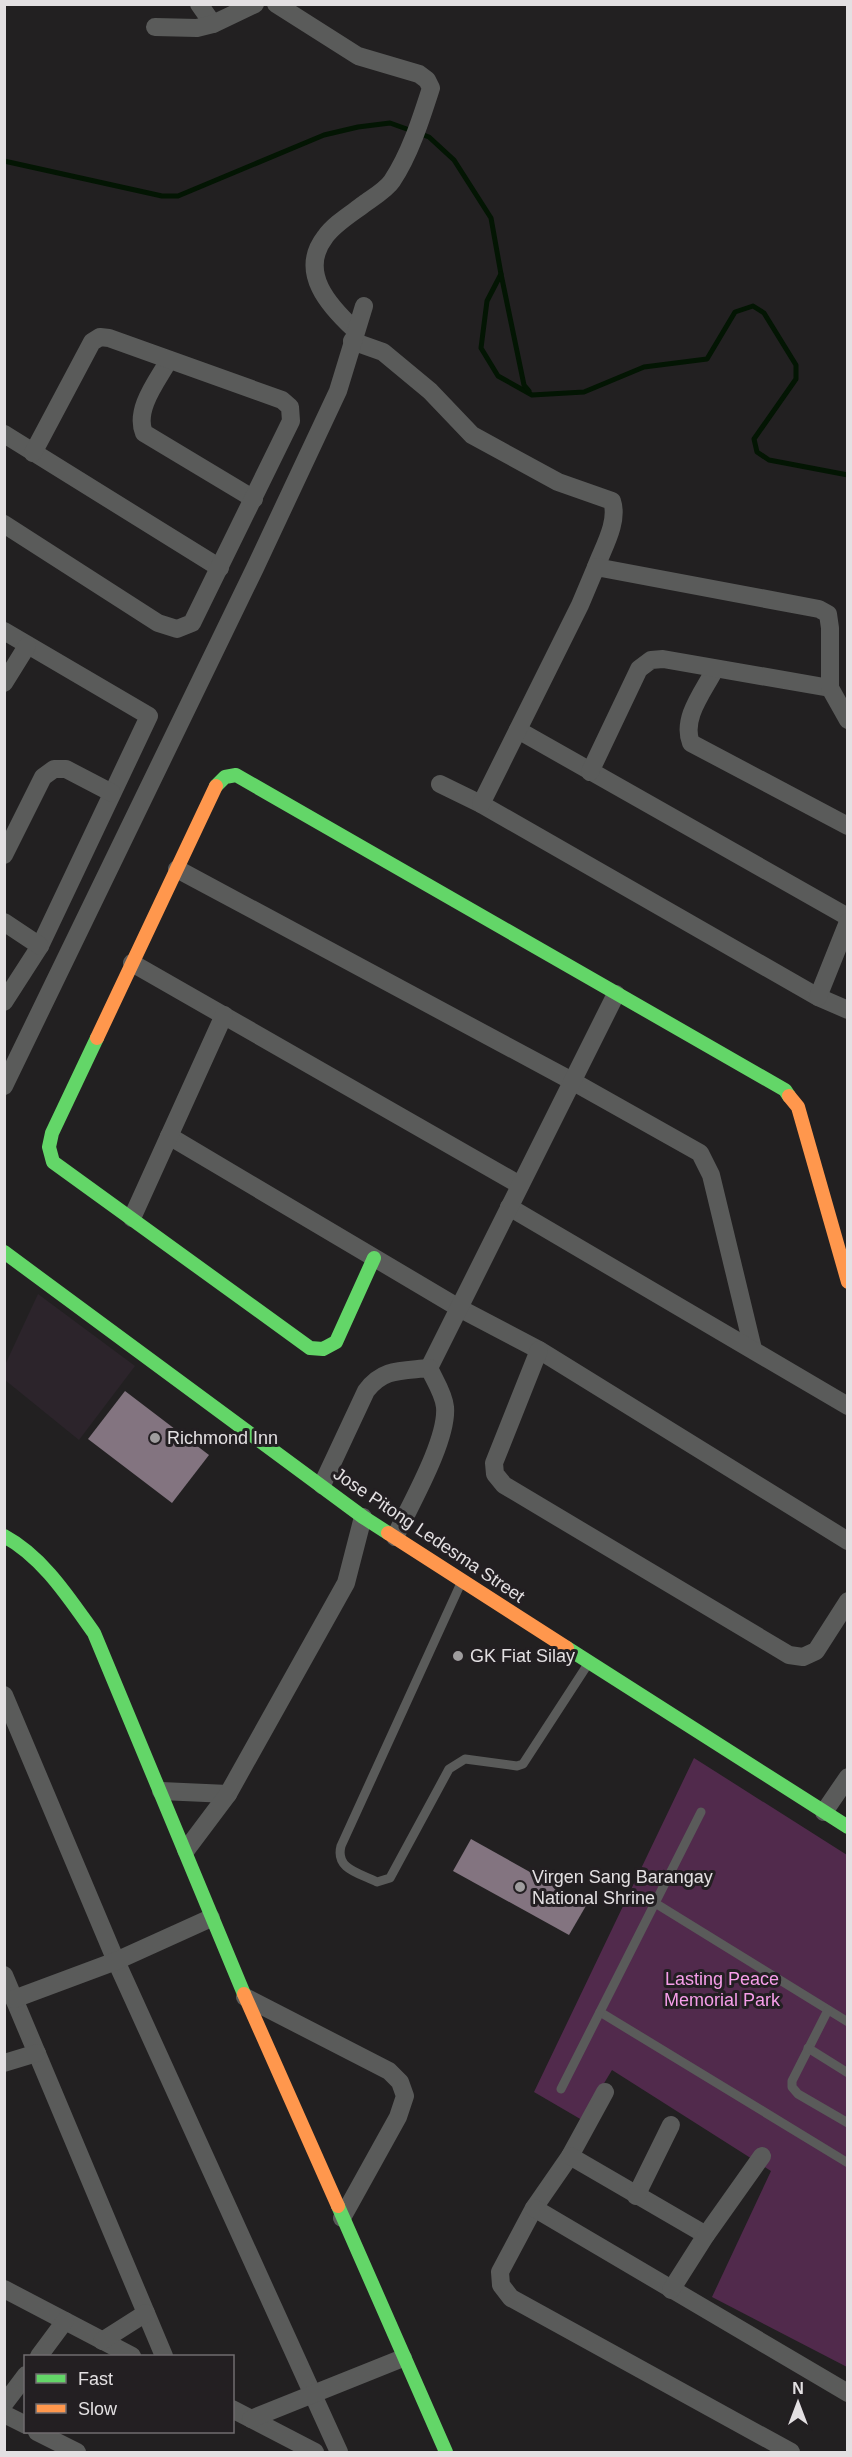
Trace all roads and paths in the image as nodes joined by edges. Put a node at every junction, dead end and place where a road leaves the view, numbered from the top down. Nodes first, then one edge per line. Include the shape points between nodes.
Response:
1 (199, 4) edge
2 (255, 4) edge
3 (276, 4) edge
4 (213, 24) junction
5 (155, 27) dead end
6 (364, 306) dead end
7 (354, 336) junction
8 (169, 360) junction
9 (4, 434) edge
10 (33, 453) junction
11 (254, 499) junction
12 (4, 524) edge
13 (596, 567) junction
14 (220, 568) junction
15 (4, 631) edge
16 (27, 646) junction
17 (715, 669) junction
18 (4, 683) edge
19 (830, 688) junction
20 (149, 716) junction
21 (848, 720) edge
22 (518, 730) junction
23 (176, 731) junction
24 (590, 772) junction
25 (440, 784) dead end
26 (112, 793) junction
27 (481, 804) junction
28 (848, 826) edge
29 (4, 855) edge
30 (177, 868) junction
31 (848, 917) edge
32 (848, 921) edge
33 (4, 922) edge
34 (40, 946) junction
35 (132, 963) junction
36 (616, 994) junction
37 (818, 997) junction
38 (4, 1002) edge
39 (848, 1010) edge
40 (224, 1015) junction
41 (572, 1081) junction
42 (4, 1086) edge
43 (169, 1136) junction
44 (520, 1185) junction
45 (509, 1207) junction
46 (132, 1218) junction
47 (4, 1252) edge
48 (374, 1258) junction
49 (848, 1282) edge
50 (459, 1308) junction
51 (753, 1349) junction
52 (539, 1350) junction
53 (429, 1368) junction
54 (848, 1406) edge
55 (322, 1485) junction
56 (363, 1517) junction
57 (4, 1536) edge
58 (395, 1537) junction
59 (848, 1541) edge
60 (462, 1581) junction
61 (848, 1601) edge
62 (590, 1662) junction
63 (4, 1695) edge
64 (848, 1777) edge
65 (161, 1791) junction
66 (228, 1794) junction
67 (701, 1812) dead end
68 (824, 1812) junction
69 (848, 1827) edge
70 (186, 1850) junction
71 (655, 1903) junction
72 (211, 1918) junction
73 (116, 1961) junction
74 (4, 1975) edge
75 (245, 1997) junction
76 (14, 1999) junction
77 (828, 2010) junction
78 (600, 2012) junction
79 (848, 2022) edge
80 (808, 2048) junction
81 (37, 2053) junction
82 (4, 2063) edge
83 (848, 2073) edge
84 (561, 2089) dead end
85 (605, 2092) dead end
86 (848, 2123) edge
87 (671, 2125) dead end
88 (848, 2148) edge
89 (570, 2156) junction
90 (762, 2156) dead end
91 (844, 2161) edge
92 (636, 2196) junction
93 (534, 2208) junction
94 (342, 2218) junction
95 (706, 2235) junction
96 (4, 2289) edge
97 (671, 2290) junction
98 (146, 2313) junction
99 (65, 2321) junction
100 (102, 2341) junction
101 (40, 2355) edge
102 (130, 2355) edge
103 (164, 2355) edge
104 (403, 2358) junction
105 (24, 2378) edge
106 (848, 2393) edge
107 (313, 2394) junction
108 (4, 2404) edge
109 (234, 2410) edge
110 (4, 2414) edge
111 (251, 2419) junction
112 (24, 2424) edge
113 (39, 2433) edge
114 (77, 2452) edge
115 (315, 2452) edge
116 (339, 2452) edge
117 (446, 2452) edge
118 (791, 2452) edge

1 - 4 street
2 - 4 street
3 - 7 street via 358,56 419,74 431,88 421,121 391,183 326,235 316,253 314,273 324,296
4 - 5 street via 197,28
6 - 7 street
7 - 13 street via 383,352 430,391 472,435 558,482 612,501 614,520
7 - 23 street via 338,391
8 - 10 street via 109,338 100,337 92,342
8 - 11 street via 142,412 144,433
8 - 11 street via 282,400 290,407 291,421
9 - 10 street
10 - 14 street
11 - 14 street
12 - 14 street via 158,623 177,629 192,623
13 - 19 street via 819,609 828,614 830,628
13 - 22 street
15 - 16 street
16 - 18 street
16 - 20 street
17 - 19 street
17 - 24 street via 663,659 651,660 639,669
17 - 28 street via 688,722 691,743
19 - 21 street
20 - 23 street
20 - 26 street
22 - 24 street
22 - 27 street
23 - 42 street
24 - 31 street
25 - 27 street
26 - 29 street via 66,769 54,769 44,777
26 - 34 street
27 - 37 street
30 - 35 street
30 - 36 street via 217,784 236,774
30 - 41 street
32 - 37 street
33 - 34 street
34 - 38 street
35 - 40 street
35 - 46 street via 52,1133 49,1147 53,1162
36 - 41 street
36 - 49 street via 785,1090 798,1107
37 - 39 street
40 - 43 street
40 - 44 street
41 - 44 street
41 - 51 street via 700,1153 711,1175
43 - 46 street
43 - 48 street
44 - 45 street
45 - 50 street
45 - 51 street
46 - 48 street via 310,1348 323,1349 336,1342
47 - 55 street, Jose Pitong Ledesma Street
48 - 50 street
50 - 52 street
50 - 53 street
51 - 54 street
52 - 59 street
52 - 61 street via 494,1463 495,1474 504,1485 789,1655 803,1657 816,1651
53 - 55 street via 385,1373 373,1381
53 - 58 street via 445,1405 444,1424
55 - 56 street, Jose Pitong Ledesma Street
56 - 58 street, Jose Pitong Ledesma Street
56 - 66 street via 346,1582
57 - 65 street via 57,1581 94,1633
58 - 60 street, Jose Pitong Ledesma Street
60 - 62 street, Jose Pitong Ledesma Street
60 - 62 lane via 341,1846 339,1856 343,1865 377,1882 390,1878 449,1769 465,1759 523,1764
62 - 68 street, Jose Pitong Ledesma Street
63 - 73 street
64 - 68 street
65 - 66 street
65 - 70 street
66 - 70 street
67 - 71 lane
68 - 69 street, Jose Pitong Ledesma Street
70 - 72 street
71 - 77 lane
71 - 78 lane
72 - 73 street
72 - 75 street
73 - 76 street
73 - 107 street
74 - 76 street
75 - 94 street
75 - 94 street via 389,2071 400,2082 405,2096 398,2117
76 - 81 street
77 - 79 lane
77 - 80 lane
78 - 84 lane
78 - 91 lane
80 - 83 lane
80 - 86 lane via 792,2087
81 - 82 street
81 - 98 street
85 - 89 street
87 - 92 street
88 - 91 lane
89 - 92 street
89 - 93 street
90 - 95 street
92 - 95 street
93 - 97 street
93 - 118 street via 500,2272 501,2285 511,2298
94 - 104 street
95 - 97 street
96 - 99 street
97 - 106 street
98 - 100 street
98 - 103 street
99 - 100 street
99 - 101 street
100 - 102 street
104 - 107 street
104 - 117 street
105 - 108 street
107 - 111 street
107 - 116 street
109 - 111 street
110 - 112 street
111 - 115 street
113 - 114 street

